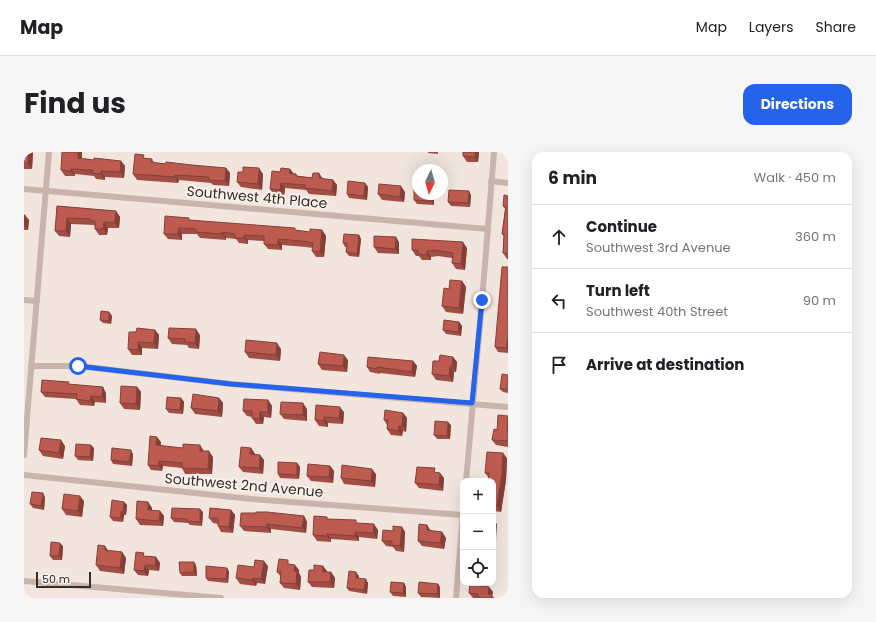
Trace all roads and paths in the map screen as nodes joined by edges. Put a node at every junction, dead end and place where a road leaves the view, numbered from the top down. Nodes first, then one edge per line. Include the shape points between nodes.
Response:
1 (49, 152) edge
2 (494, 152) edge
3 (492, 181) junction
4 (508, 183) edge
5 (24, 189) edge
6 (45, 190) junction
7 (488, 229) junction
8 (24, 300) edge
9 (36, 301) junction
10 (31, 366) junction
11 (472, 403) junction
12 (508, 407) edge
13 (25, 412) edge
14 (24, 455) edge
15 (24, 475) edge
16 (466, 478) edge
17 (460, 514) edge
18 (460, 550) edge
19 (24, 580) edge
20 (221, 598) edge
21 (456, 598) edge

1 - 6 street
2 - 3 street
3 - 4 street
3 - 7 street
5 - 6 street, Southwest 4th Place
6 - 7 street, Southwest 4th Place
6 - 9 street
7 - 11 street
8 - 9 street
9 - 10 street
10 - 11 street via 78,366 231,384
10 - 13 street
11 - 12 street
11 - 16 street
13 - 14 street
15 - 17 street, Southwest 2nd Avenue via 252,499
18 - 21 street
19 - 20 street

